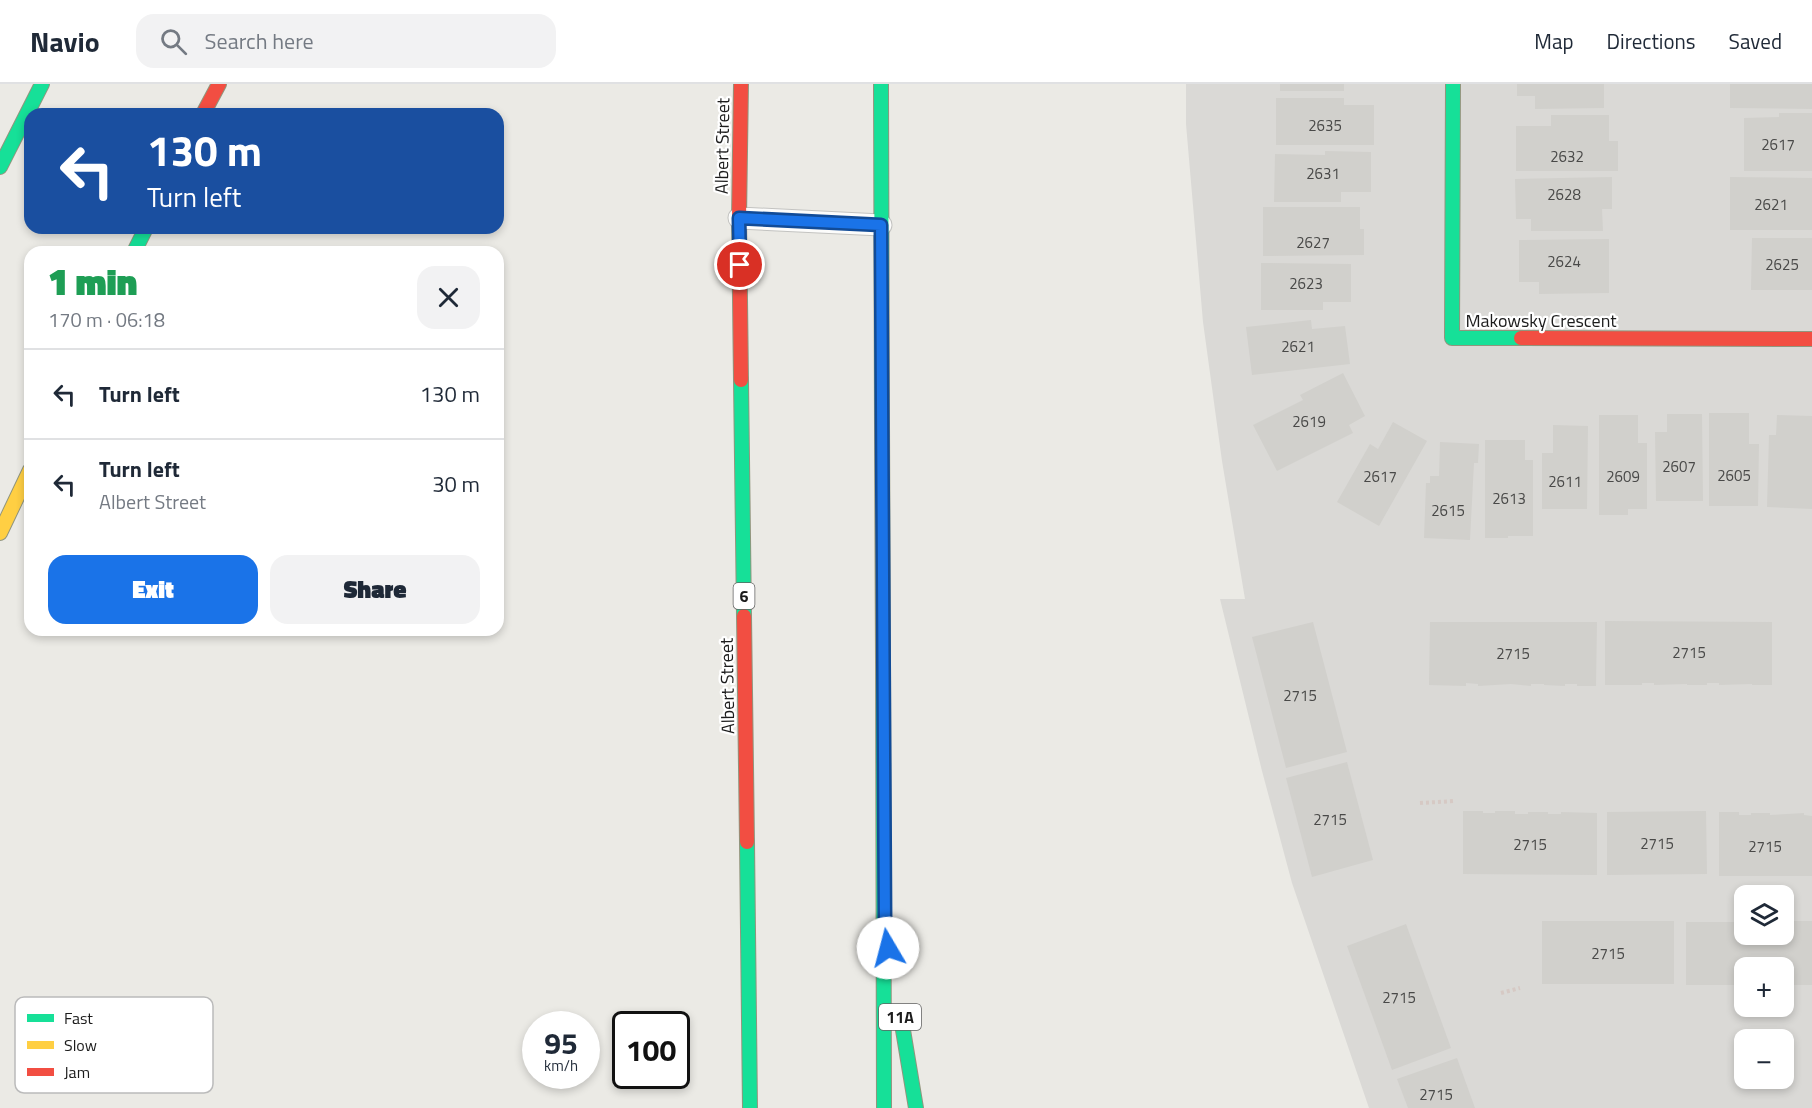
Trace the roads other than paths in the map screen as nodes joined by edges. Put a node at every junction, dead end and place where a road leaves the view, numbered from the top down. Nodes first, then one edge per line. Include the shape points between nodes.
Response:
1 (42, 84) edge
2 (219, 84) edge
3 (741, 84) edge
4 (881, 84) edge
5 (1453, 84) edge
6 (30, 108) edge
7 (206, 108) edge
8 (24, 120) edge
9 (0, 167) edge
10 (739, 218) junction
11 (881, 225) junction
12 (1812, 339) edge
13 (24, 483) edge
14 (0, 533) edge
15 (885, 926) junction
16 (750, 1108) edge
17 (884, 1108) edge
18 (916, 1108) edge

1 - 6 main road
2 - 7 main road
3 - 10 main road, Albert Street / 6
4 - 11 main road
5 - 12 main road, Makowsky Crescent via 1452,338
8 - 9 main road
10 - 11 lane
10 - 16 main road, Albert Street / 6
11 - 15 main road
13 - 14 main road
15 - 17 main road
15 - 18 main road, 11A

